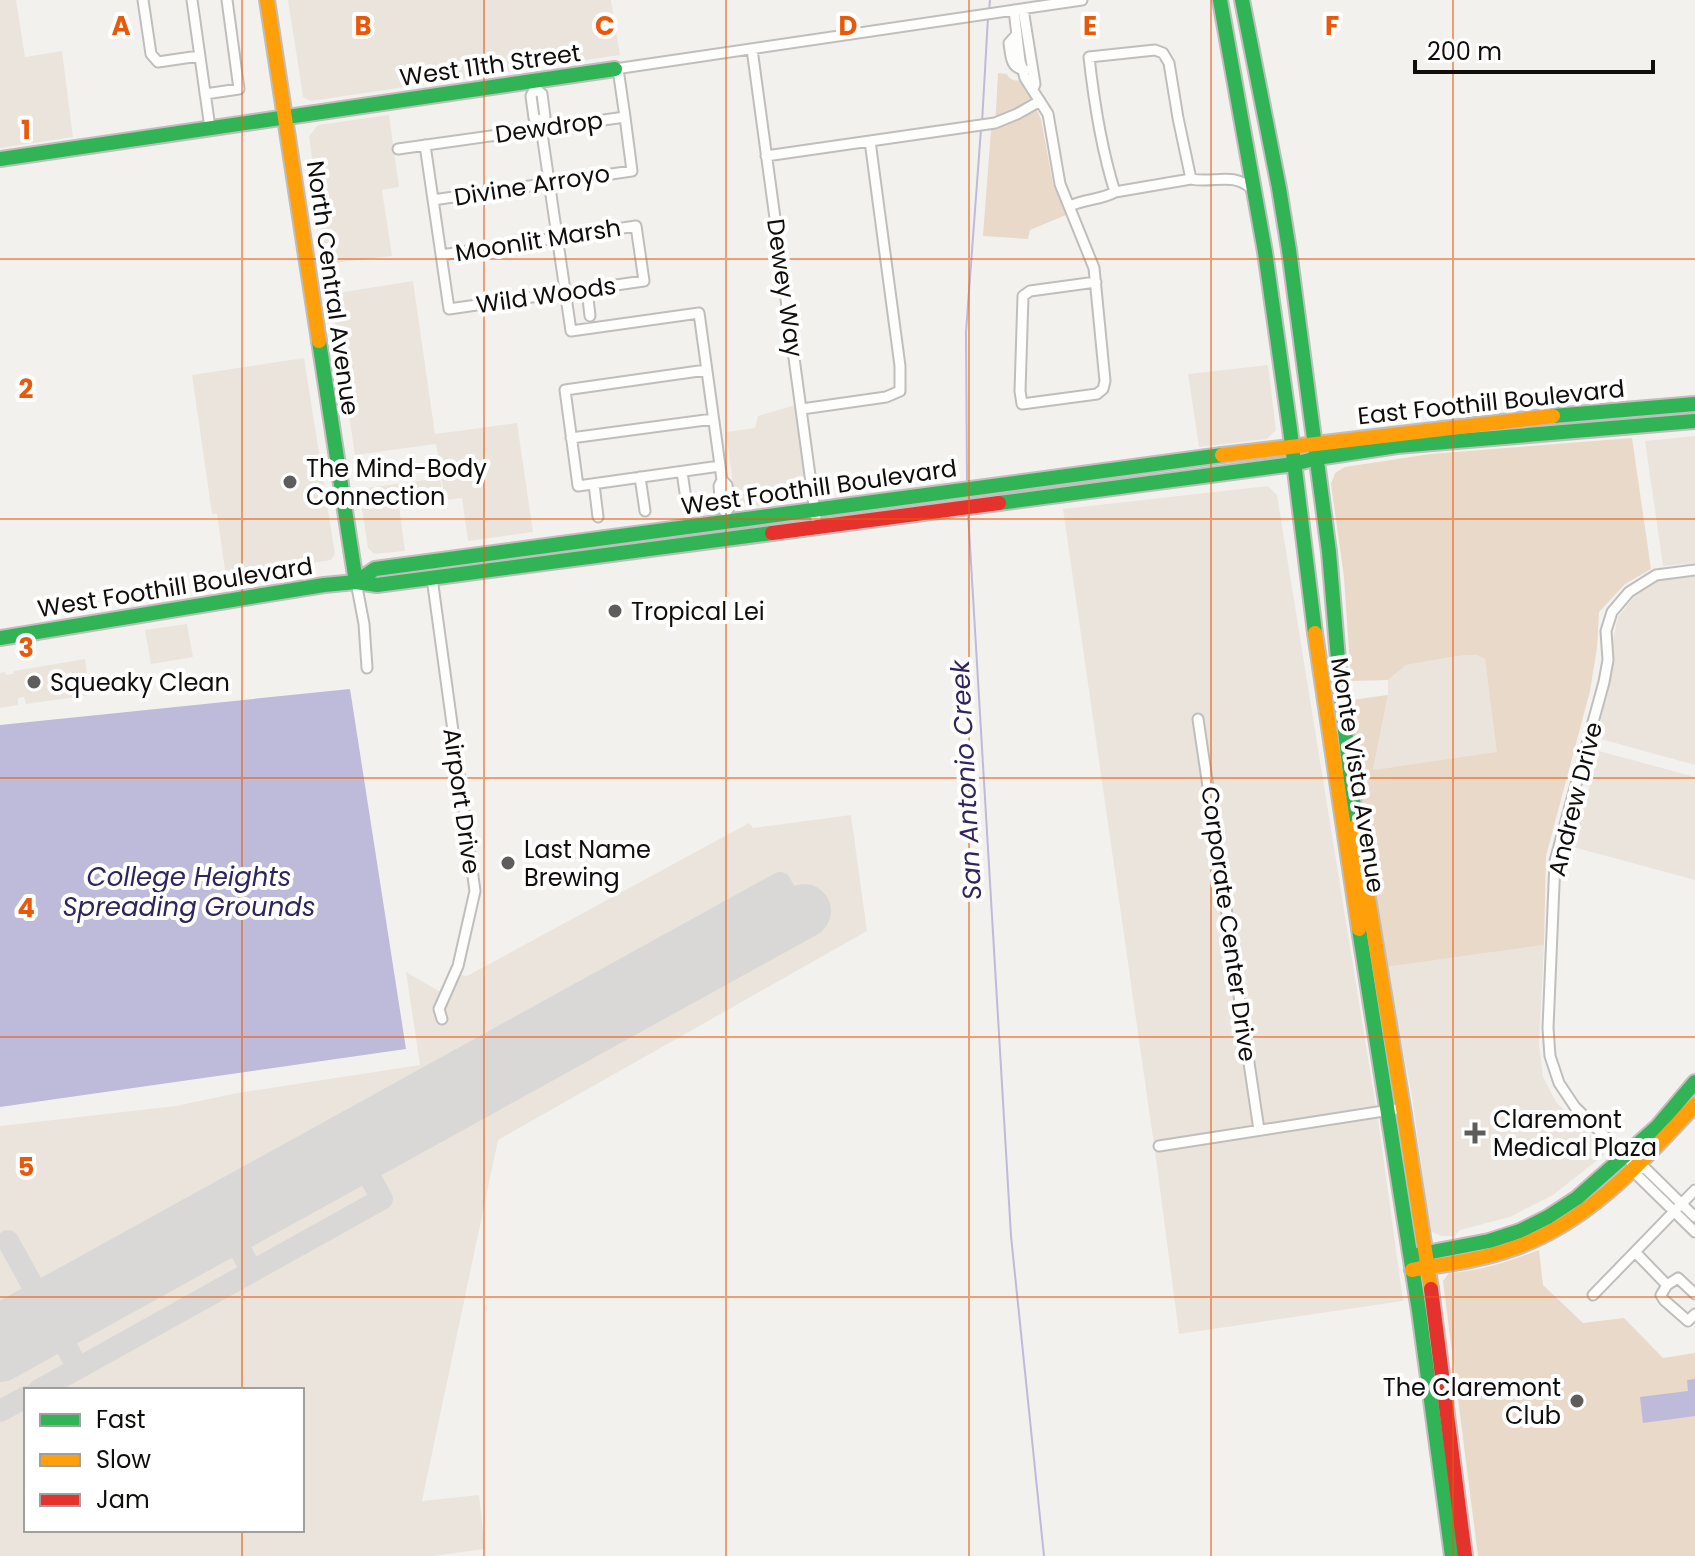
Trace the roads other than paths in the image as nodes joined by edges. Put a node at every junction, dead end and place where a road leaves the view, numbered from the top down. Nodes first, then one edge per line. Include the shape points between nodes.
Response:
1 (143, 0) edge
2 (192, 0) edge
3 (227, 0) edge
4 (267, 0) edge
5 (1082, 0) edge
6 (1220, 0) edge
7 (1242, 0) edge
8 (1018, 10) junction
9 (752, 49) junction
10 (199, 56) junction
11 (616, 69) junction
12 (1027, 69) junction
13 (534, 84) junction
14 (205, 94) junction
15 (1040, 101) junction
16 (625, 117) junction
17 (286, 118) junction
18 (541, 124) junction
19 (210, 128) junction
20 (870, 141) junction
21 (425, 145) junction
22 (398, 149) dead end
23 (766, 156) junction
24 (0, 159) edge
25 (1191, 179) junction
26 (549, 183) junction
27 (1254, 191) junction
28 (1115, 192) junction
29 (433, 200) junction
30 (1070, 206) junction
31 (557, 237) junction
32 (441, 255) junction
33 (644, 281) joint
34 (1096, 282) junction
35 (587, 290) junction
36 (565, 293) junction
37 (590, 316) dead end
38 (706, 370) junction
39 (1695, 404) edge
40 (802, 409) junction
41 (713, 419) junction
42 (1695, 421) edge
43 (571, 438) junction
44 (1292, 448) junction
45 (1316, 451) junction
46 (1294, 464) junction
47 (720, 466) junction
48 (1136, 468) junction
49 (682, 472) junction
50 (640, 477) junction
51 (594, 484) junction
52 (1086, 491) junction
53 (687, 506) dead end
54 (815, 510) junction
55 (645, 511) dead end
56 (598, 517) dead end
57 (726, 517) junction
58 (817, 527) junction
59 (606, 538) junction
60 (522, 549) junction
61 (546, 563) junction
62 (1695, 570) edge
63 (467, 573) junction
64 (432, 578) junction
65 (356, 582) junction
66 (0, 638) edge
67 (367, 668) dead end
68 (1198, 719) dead end
69 (442, 1019) dead end
70 (1695, 1082) edge
71 (1695, 1105) edge
72 (1403, 1108) junction
73 (1388, 1111) junction
74 (1259, 1130) junction
75 (1159, 1146) dead end
76 (1632, 1163) junction
77 (1695, 1190) edge
78 (1682, 1203) junction
79 (1674, 1212) junction
80 (1695, 1217) edge
81 (1695, 1232) edge
82 (1635, 1252) junction
83 (1419, 1262) junction
84 (1667, 1285) junction
85 (1695, 1294) edge
86 (1593, 1295) dead end
87 (1695, 1314) edge
88 (1452, 1556) edge
89 (1465, 1556) edge

1 - 10 street via 151,54 158,62
2 - 10 street
3 - 14 street via 239,89
4 - 17 main road, North Central Avenue
5 - 8 street, West 11th Street
6 - 27 main road, Monte Vista Avenue
7 - 45 main road, Monte Vista Avenue via 1279,188
8 - 9 street, West 11th Street
8 - 12 street
8 - 12 street via 1017,34
9 - 11 street, West 11th Street
9 - 23 street, Dewey Way
10 - 14 street
11 - 13 main road, West 11th Street
11 - 16 street, Dewdrop
12 - 15 street
13 - 17 main road, West 11th Street
13 - 18 street via 542,94
14 - 19 street
15 - 20 street via 995,123
15 - 30 street via 1048,114 1060,184
16 - 18 street, Dewdrop
16 - 26 street, Divine Arroyo via 632,171
17 - 19 main road, West 11th Street
17 - 65 main road, North Central Avenue
18 - 21 street, Dewdrop
18 - 26 street
19 - 24 main road, West 11th Street
20 - 23 street
20 - 40 street via 900,391
21 - 22 street, Dewdrop
21 - 29 street
23 - 40 street, Dewey Way
25 - 27 street via 1240,180
25 - 28 street
25 - 28 street via 1163,53 1089,57
26 - 29 street, Divine Arroyo
26 - 31 street
27 - 44 main road, Monte Vista Avenue
28 - 30 street
29 - 32 street
30 - 34 street
31 - 32 street, Moonlit Marsh
31 - 33 street, Moonlit Marsh via 636,226
31 - 36 street
32 - 36 street, Wild Woods via 449,309
33 - 35 street, Wild Woods
34 - 34 street via 1023,296 1022,404 1103,389
35 - 36 street, Wild Woods
35 - 37 street
36 - 38 street via 571,331 699,313
38 - 41 street
38 - 43 street via 565,390
39 - 45 main road, East Foothill Boulevard via 1527,418
40 - 54 street, Dewey Way
41 - 43 street
41 - 47 street
42 - 45 main road, East Foothill Boulevard
43 - 51 street via 578,486
44 - 45 main road, East Foothill Boulevard
44 - 46 main road, Monte Vista Avenue
44 - 48 main road, West Foothill Boulevard
45 - 46 main road, East Foothill Boulevard
45 - 72 main road, Monte Vista Avenue via 1357,839
46 - 52 main road, West Foothill Boulevard
46 - 73 main road, Monte Vista Avenue via 1317,652
47 - 49 street
47 - 57 street via 730,507
48 - 52 main road via 1126,476 1091,484
48 - 54 main road, West Foothill Boulevard
49 - 50 street
49 - 53 street
50 - 51 street
50 - 55 street
51 - 56 street
52 - 58 main road, West Foothill Boulevard
54 - 57 main road, West Foothill Boulevard
54 - 58 street, Dewey Way
57 - 59 main road, West Foothill Boulevard
58 - 61 main road, West Foothill Boulevard
59 - 60 main road, West Foothill Boulevard
59 - 61 main road via 595,548 552,554
60 - 63 main road via 515,558 474,565
60 - 65 main road, West Foothill Boulevard via 375,569
61 - 63 main road, West Foothill Boulevard
62 - 76 street, Andrew Drive via 1656,575 1629,592 1612,612 1604,682 1555,861 1550,1056 1575,1107
63 - 64 main road, West Foothill Boulevard
64 - 65 main road, West Foothill Boulevard via 377,585
64 - 69 street, Airport Drive via 475,891 458,966 439,1009
65 - 66 main road, West Foothill Boulevard
65 - 67 street
68 - 74 street, Corporate Center Drive
70 - 76 main road
71 - 76 main road
72 - 73 street
72 - 83 main road, Monte Vista Avenue
73 - 74 street
73 - 83 main road, Monte Vista Avenue
74 - 75 street
76 - 78 street via 1645,1168
76 - 79 street via 1637,1175
76 - 83 main road via 1586,1210 1526,1244 1499,1253
77 - 78 street
78 - 79 street
78 - 80 street
79 - 81 street
79 - 82 street
82 - 84 street
82 - 86 street
83 - 88 main road, Monte Vista Avenue
83 - 89 main road, Monte Vista Avenue
84 - 85 street via 1678,1278
84 - 87 street via 1664,1300 1688,1321

